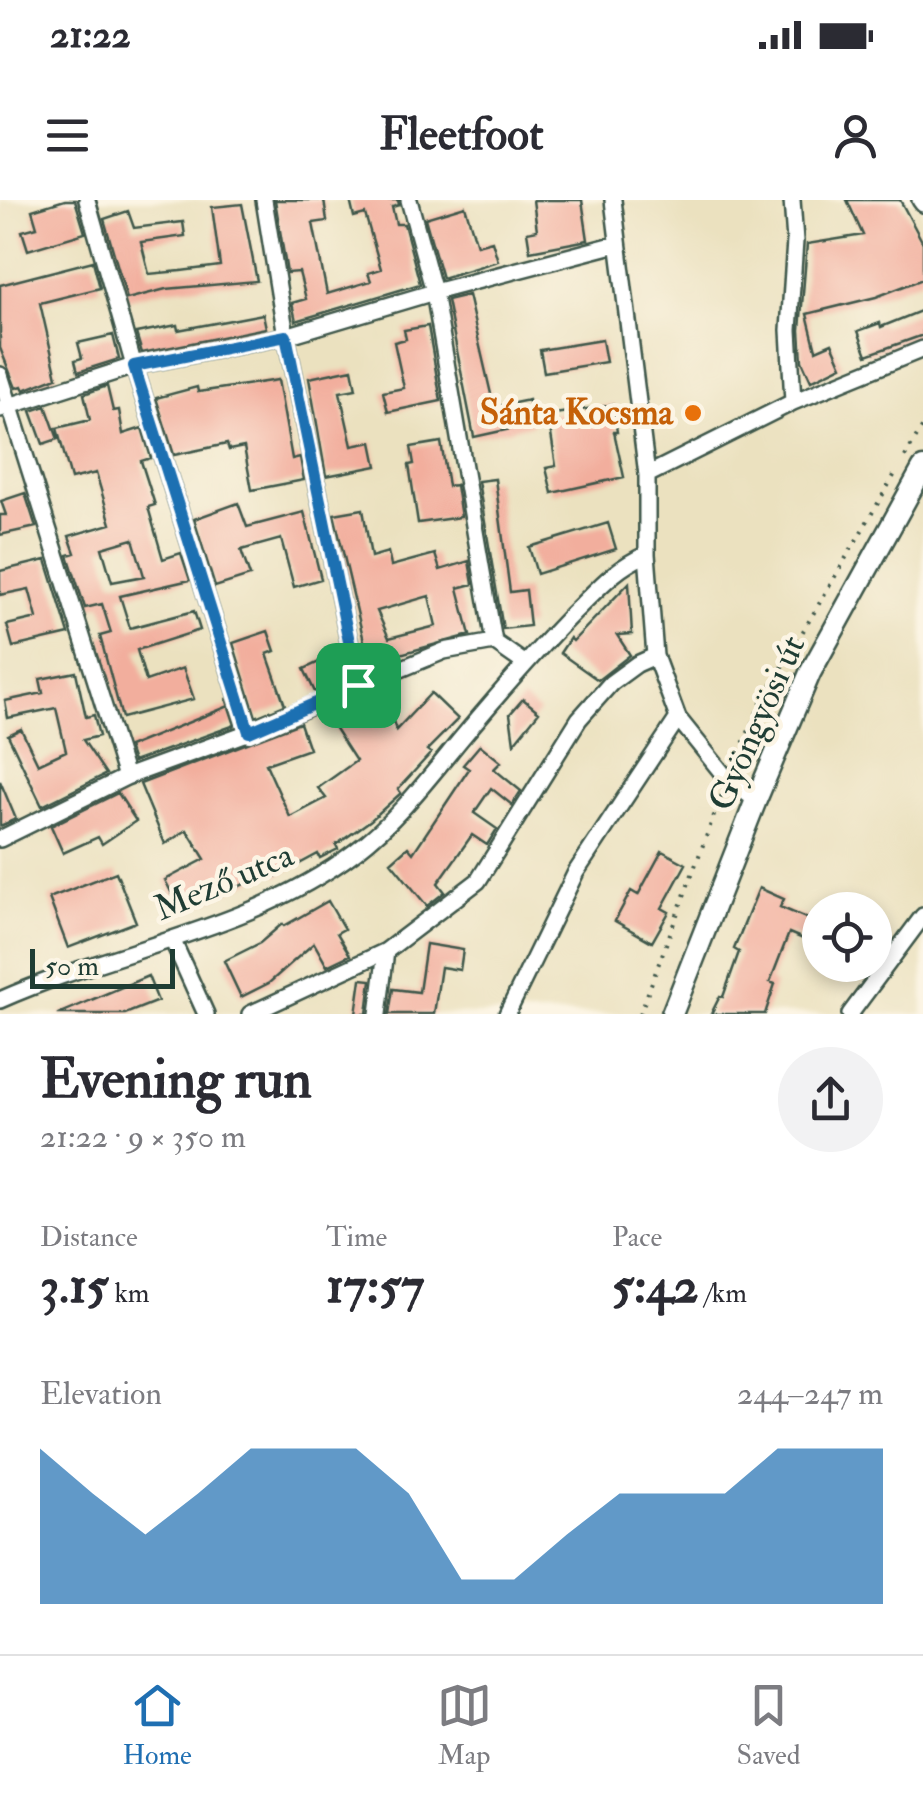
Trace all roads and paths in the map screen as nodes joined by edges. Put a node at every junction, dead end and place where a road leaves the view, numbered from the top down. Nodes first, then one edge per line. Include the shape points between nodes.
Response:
1 (86, 200) edge
2 (264, 200) edge
3 (409, 200) edge
4 (613, 200) edge
5 (792, 200) edge
6 (617, 244) junction
7 (434, 292) junction
8 (286, 336) junction
9 (923, 349) edge
10 (134, 366) junction
11 (0, 376) edge
12 (793, 402) junction
13 (6, 406) edge
14 (923, 468) edge
15 (646, 475) junction
16 (647, 554) junction
17 (494, 642) junction
18 (655, 656) junction
19 (524, 663) junction
20 (358, 685) junction
21 (678, 718) junction
22 (249, 732) junction
23 (126, 777) junction
24 (756, 800) junction
25 (0, 838) edge
26 (923, 916) edge
27 (172, 939) junction
28 (386, 950) junction
29 (0, 1000) edge
30 (206, 1014) edge
31 (250, 1014) edge
32 (378, 1014) edge
33 (507, 1014) edge
34 (672, 1014) edge
35 (850, 1014) edge

1 - 10 street
2 - 8 street
3 - 7 street
4 - 6 street
5 - 12 street
6 - 7 street
6 - 15 street
7 - 8 street
7 - 17 street
8 - 10 street
8 - 20 street
9 - 12 street
10 - 13 street
10 - 22 street
11 - 13 street
12 - 15 street
13 - 23 street
14 - 24 street, Gyöngyösi út via 810,672
15 - 16 street
16 - 18 street
16 - 19 street, Mező utca via 620,566
17 - 19 street
17 - 20 street via 444,651
18 - 21 street
18 - 28 street via 611,683 579,719 478,881
19 - 27 street, Mező utca via 408,803 356,851 281,898
20 - 22 street
21 - 24 street via 728,780
21 - 33 street via 576,872
22 - 23 street
23 - 25 street
24 - 34 street, Gyöngyösi út
26 - 35 street
27 - 29 street, Mező utca
27 - 30 street
28 - 31 street
28 - 32 street

